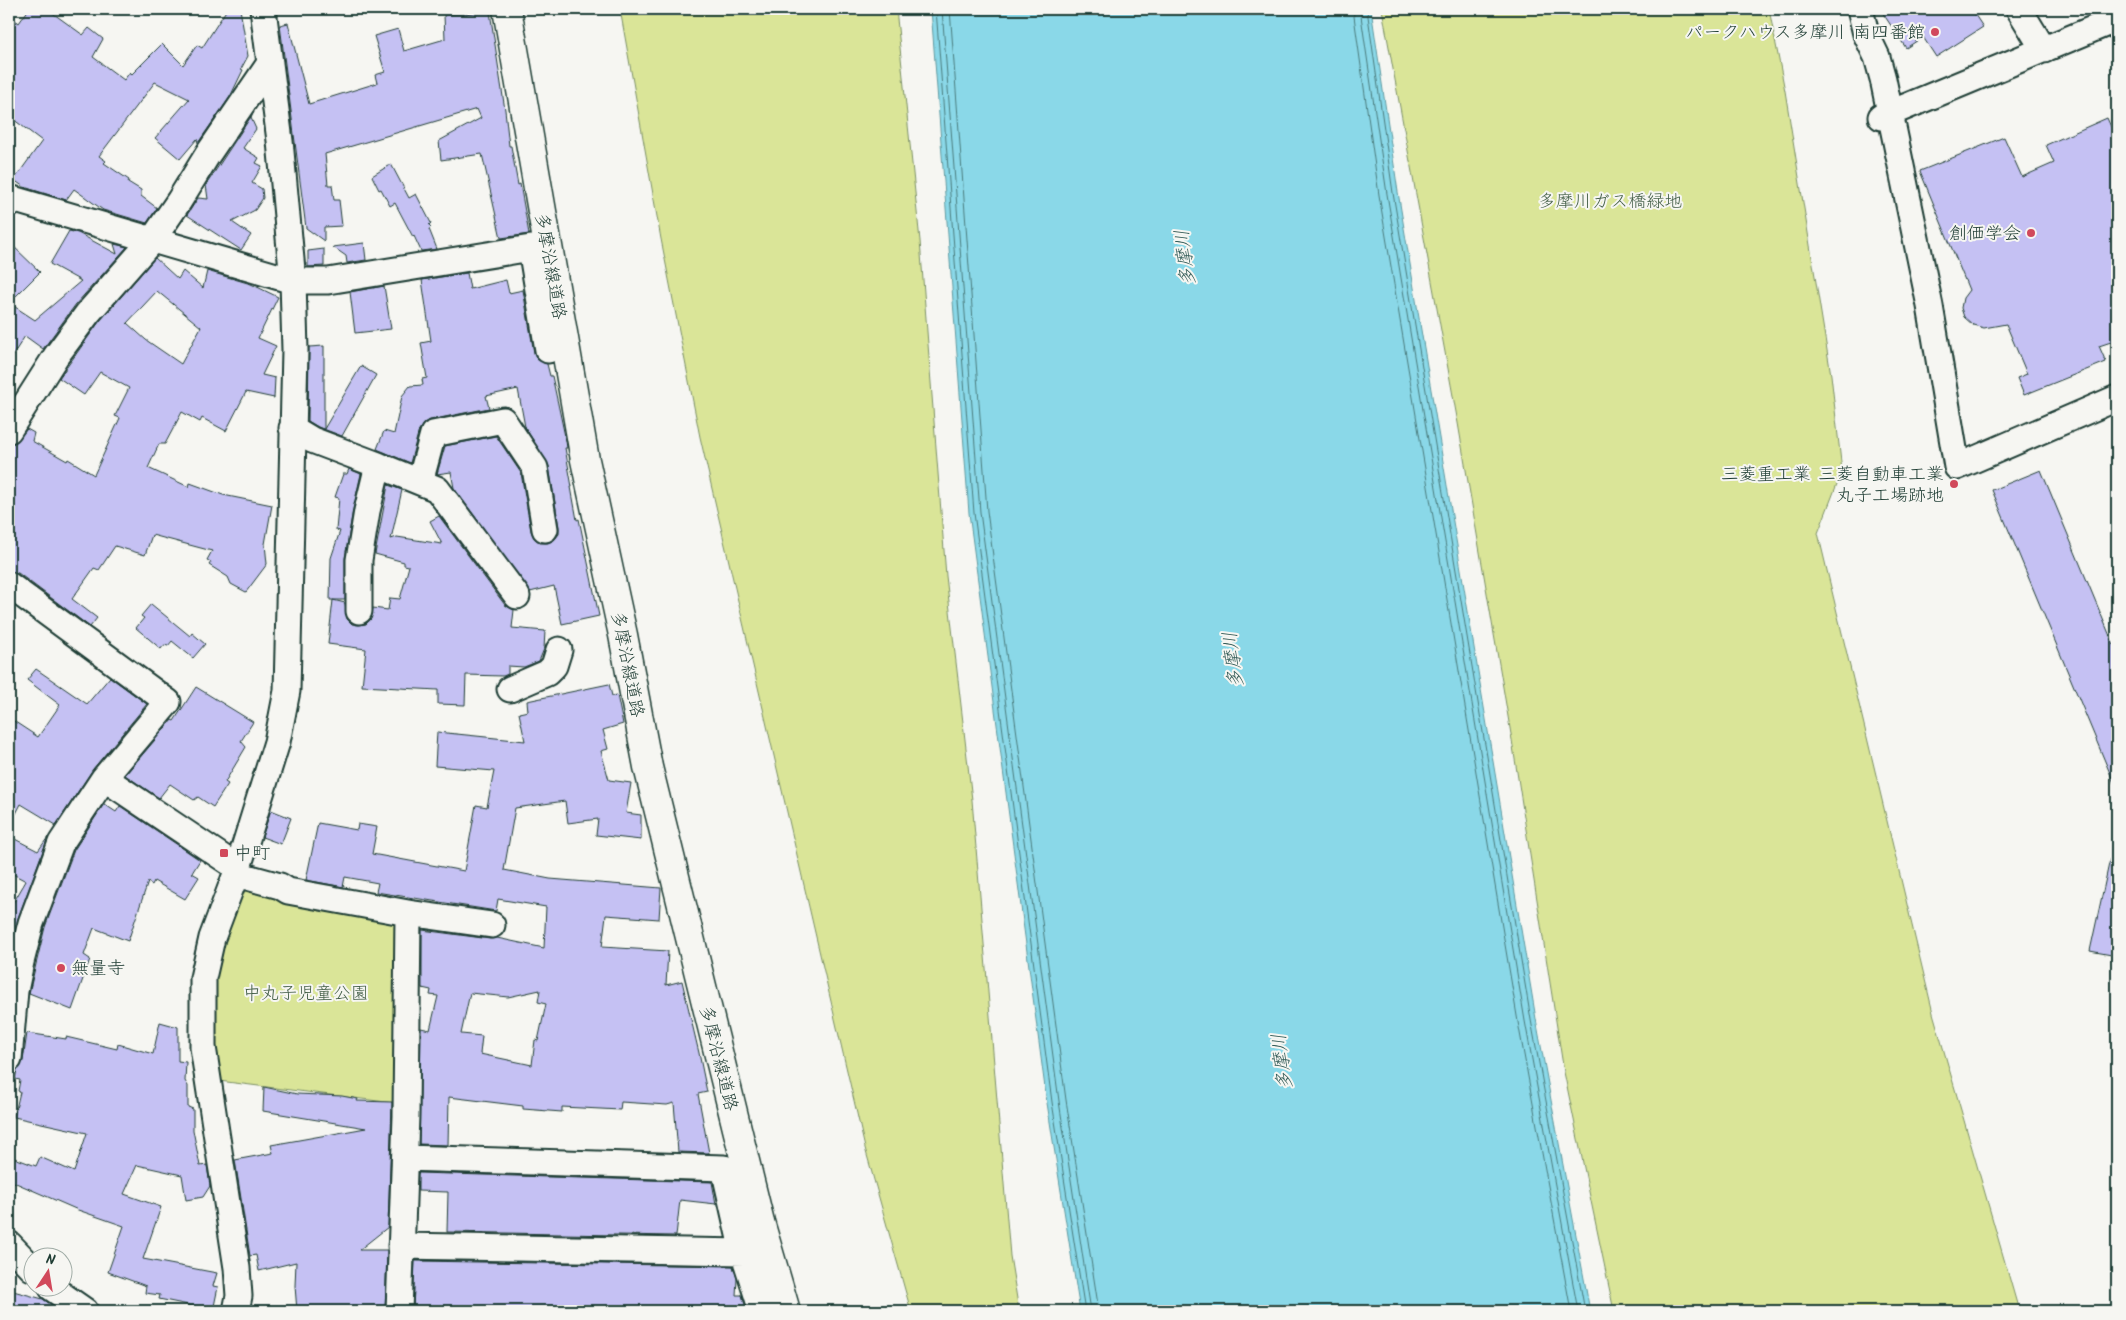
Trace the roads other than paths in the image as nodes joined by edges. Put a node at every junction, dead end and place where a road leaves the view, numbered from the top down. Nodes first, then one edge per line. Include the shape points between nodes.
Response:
1 (263, 9) edge
2 (507, 9) edge
3 (1860, 9) edge
4 (2019, 9) edge
5 (2117, 19) edge
6 (2044, 50) junction
7 (270, 63) junction
8 (1885, 116) junction
9 (9, 198) edge
10 (153, 239) junction
11 (293, 281) junction
12 (548, 350) dead end
13 (2117, 398) edge
14 (10, 426) edge
15 (292, 428) junction
16 (378, 465) junction
17 (420, 482) junction
18 (545, 529) dead end
19 (9, 585) edge
20 (517, 596) dead end
21 (359, 610) dead end
22 (558, 650) dead end
23 (510, 689) dead end
24 (104, 778) junction
25 (237, 871) junction
26 (408, 913) junction
27 (492, 925) dead end
28 (9, 1059) edge
29 (405, 1158) junction
30 (9, 1244) edge
31 (401, 1246) junction
32 (744, 1252) junction
33 (22, 1258) edge
34 (66, 1298) edge
35 (85, 1311) edge
36 (236, 1311) edge
37 (399, 1311) edge
38 (762, 1311) edge
39 (786, 1311) edge

1 - 7 street
2 - 39 main road, 多摩沿線道路 via 585,460 648,767 760,1222
3 - 8 street via 1866,34 1877,57
4 - 6 street
5 - 6 street
6 - 8 street
7 - 10 street
7 - 11 street
8 - 13 street via 1930,306 1957,467
9 - 10 street
10 - 11 street
10 - 14 street via 88,313
11 - 12 street via 328,281 531,248
11 - 15 street
15 - 16 street via 312,440
15 - 25 street via 287,691 277,742
16 - 17 street
16 - 21 street via 360,560
17 - 18 street via 433,434 503,420 535,468
17 - 20 street via 437,489
19 - 24 street via 168,702
22 - 23 street via 554,666 547,673
24 - 25 street
24 - 28 street via 61,843 31,923 16,991
25 - 26 street via 288,891
25 - 36 street via 212,938 203,978 202,1001 203,1047 237,1268 239,1296
26 - 27 street
26 - 29 street
29 - 31 street
29 - 32 street via 724,1168
30 - 33 street
31 - 32 street
31 - 37 street
32 - 38 street
34 - 35 street

